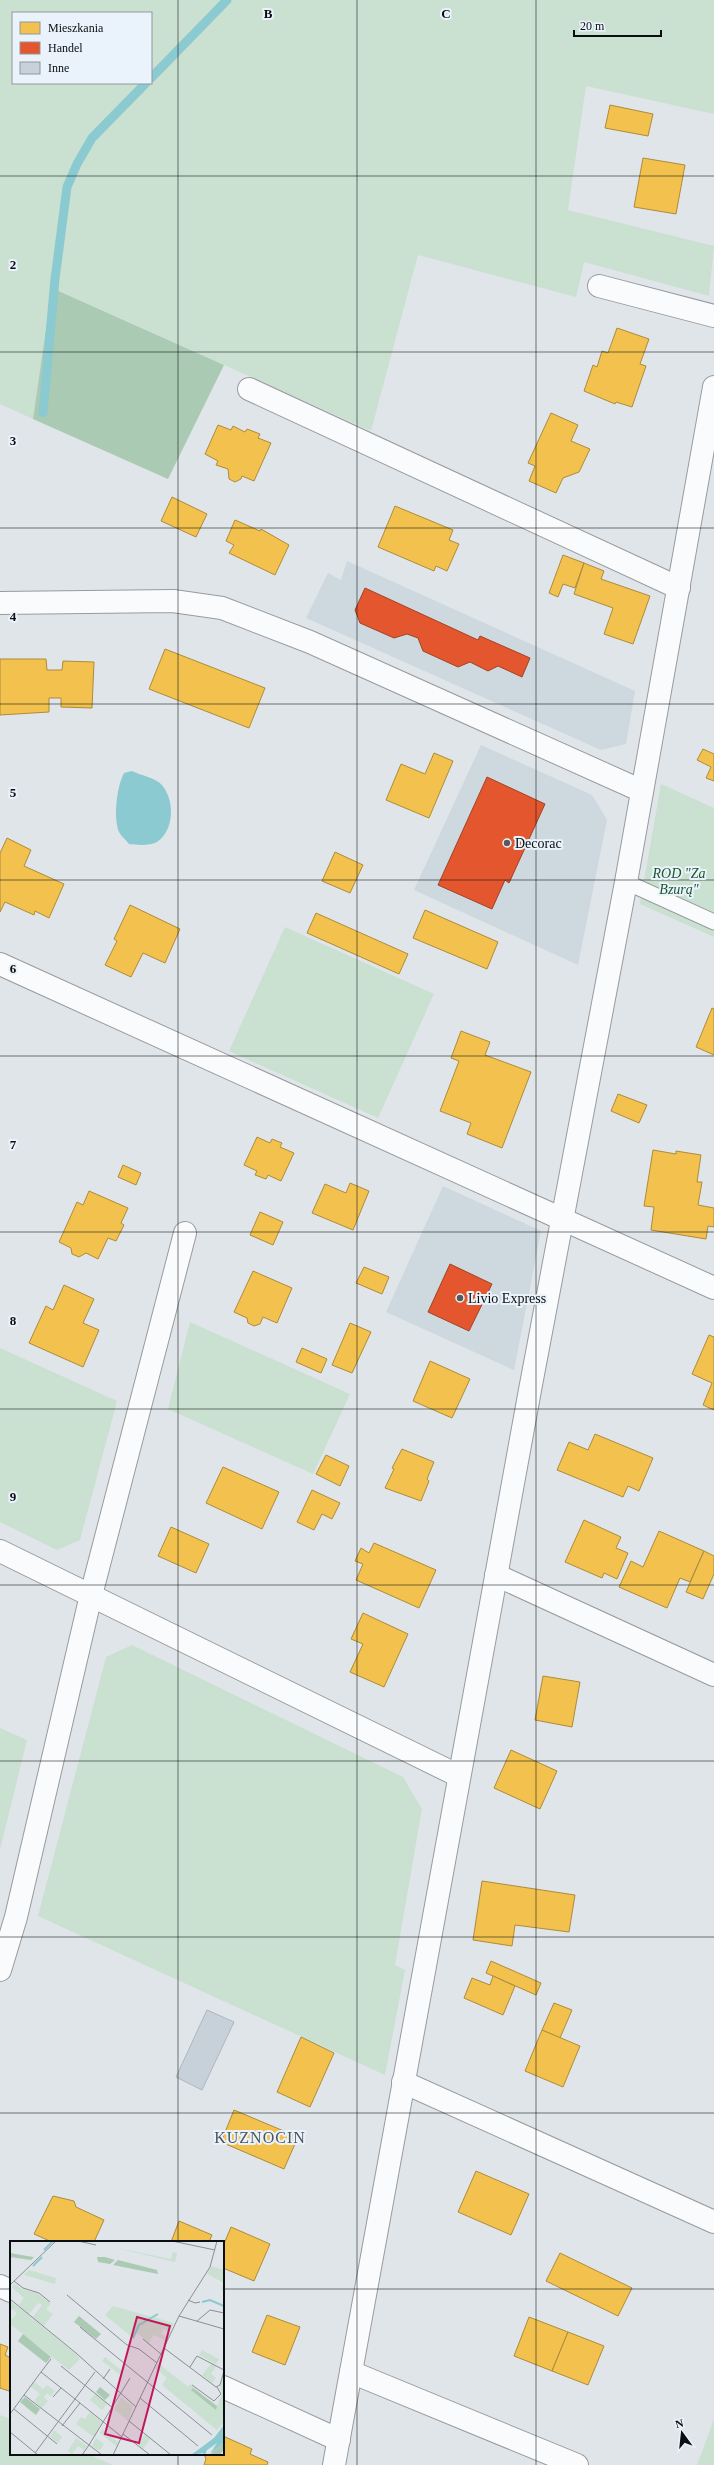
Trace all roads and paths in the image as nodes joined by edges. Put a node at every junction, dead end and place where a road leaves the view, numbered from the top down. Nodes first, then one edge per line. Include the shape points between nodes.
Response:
1 (599, 286) dead end
2 (714, 316) edge
3 (714, 387) edge
4 (249, 389) dead end
5 (708, 454) edge
6 (679, 588) junction
7 (0, 603) edge
8 (642, 791) junction
9 (626, 882) junction
10 (714, 922) edge
11 (0, 964) edge
12 (561, 1218) junction
13 (186, 1233) dead end
14 (714, 1288) edge
15 (0, 1551) edge
16 (496, 1575) junction
17 (91, 1596) junction
18 (714, 1675) edge
19 (459, 1776) junction
20 (8, 1912) edge
21 (0, 1970) edge
22 (403, 2082) junction
23 (714, 2222) edge
24 (0, 2286) edge
25 (10, 2291) edge
26 (351, 2372) junction
27 (224, 2387) edge
28 (339, 2440) junction
29 (334, 2465) edge
30 (577, 2465) edge

1 - 2 street
3 - 5 street
4 - 6 street
5 - 6 street
6 - 8 street
7 - 8 street via 173,601 222,608 310,642
8 - 9 street
9 - 10 lane
9 - 12 street
11 - 12 street
12 - 14 street
12 - 16 street
13 - 17 street
15 - 17 street
16 - 18 street
16 - 19 street
17 - 19 street
17 - 20 street
19 - 22 street
20 - 21 street
22 - 23 street
22 - 26 street
24 - 25 street
26 - 28 street
26 - 30 street
27 - 28 street
28 - 29 street

